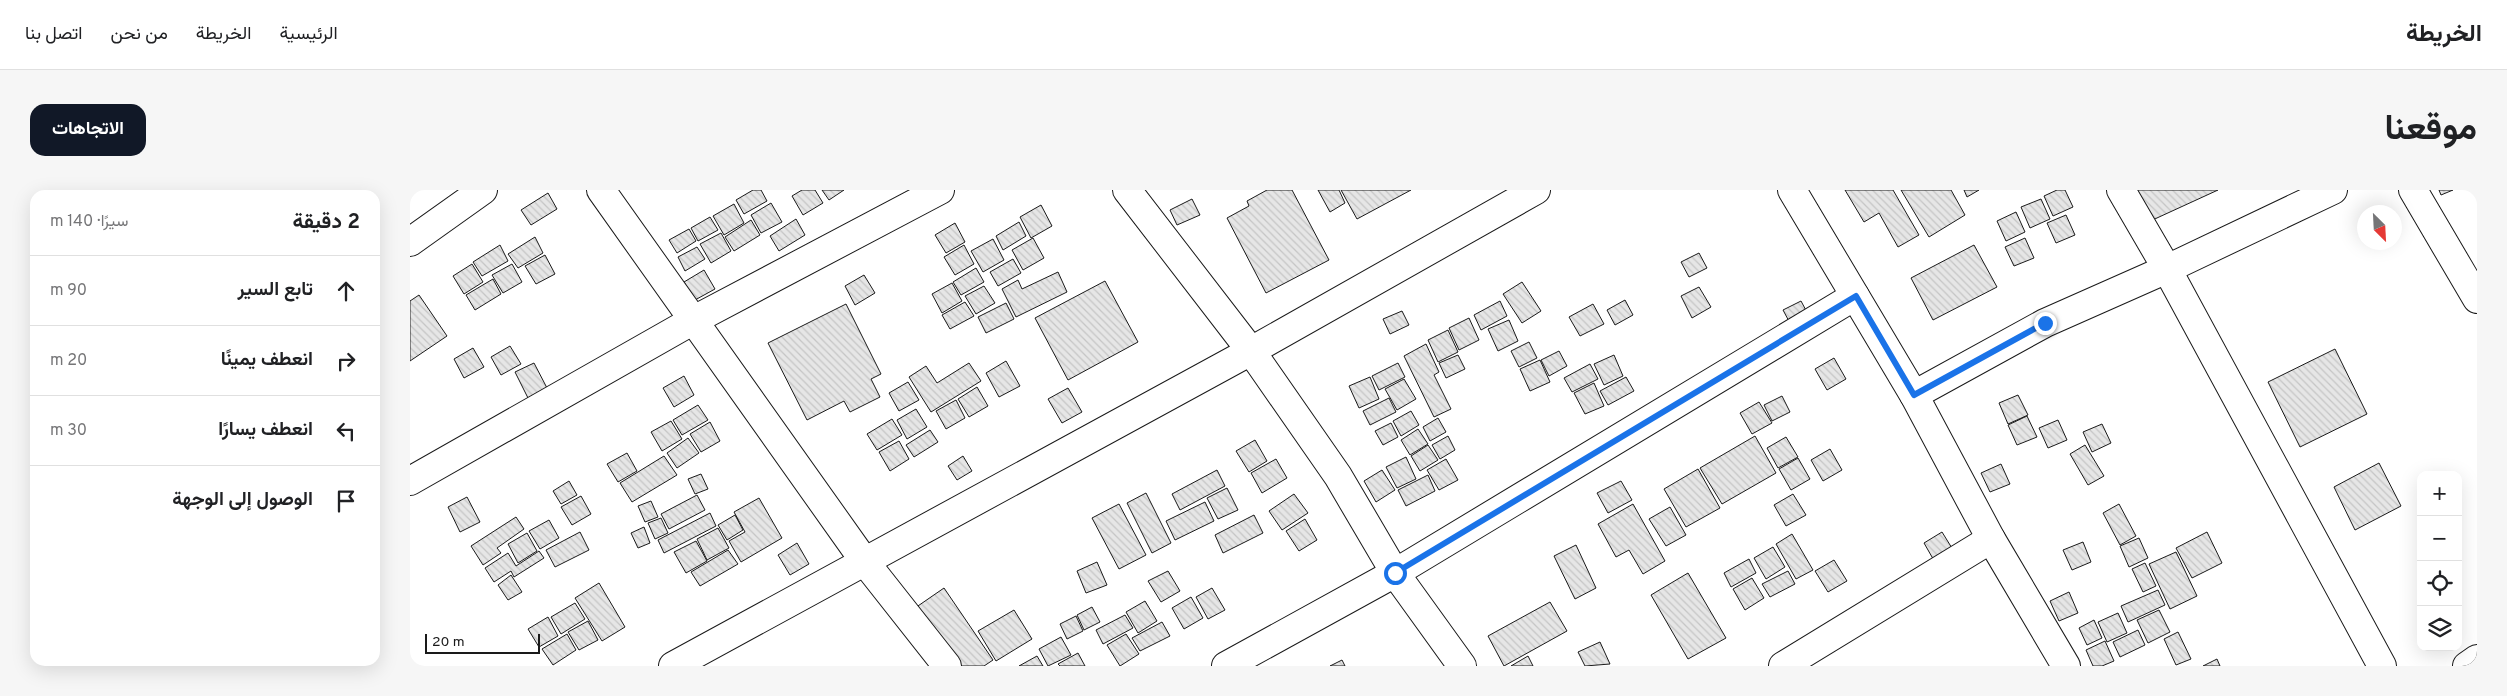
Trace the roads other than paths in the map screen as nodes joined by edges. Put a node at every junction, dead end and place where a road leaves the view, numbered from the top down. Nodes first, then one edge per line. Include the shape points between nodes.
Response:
1 (483, 190) edge
2 (601, 190) edge
3 (940, 190) edge
4 (1127, 190) edge
5 (1536, 190) edge
6 (1792, 190) edge
7 (2121, 190) edge
8 (2333, 190) edge
9 (2413, 190) edge
10 (410, 242) edge
11 (2168, 269) junction
12 (1856, 296) junction
13 (2477, 299) edge
14 (692, 321) junction
15 (1250, 351) junction
16 (1914, 395) junction
17 (410, 481) edge
18 (1991, 539) junction
19 (866, 562) junction
20 (1395, 573) junction
21 (2477, 659) edge
22 (672, 666) edge
23 (947, 666) edge
24 (1226, 666) edge
25 (1462, 666) edge
26 (1783, 666) edge
27 (2066, 666) edge
28 (2382, 666) edge
29 (2467, 666) edge

1 - 10 street
2 - 14 street
3 - 14 street
4 - 15 street
5 - 15 street
6 - 12 street
7 - 11 street
8 - 11 street
9 - 13 street
11 - 16 street via 2045,323
11 - 28 street
12 - 16 street
12 - 20 street
14 - 17 street
14 - 19 street
15 - 19 street
15 - 20 street via 1338,476
16 - 18 street
18 - 26 street
18 - 27 street
19 - 22 street
19 - 23 street
20 - 24 street
20 - 25 street
21 - 29 street

